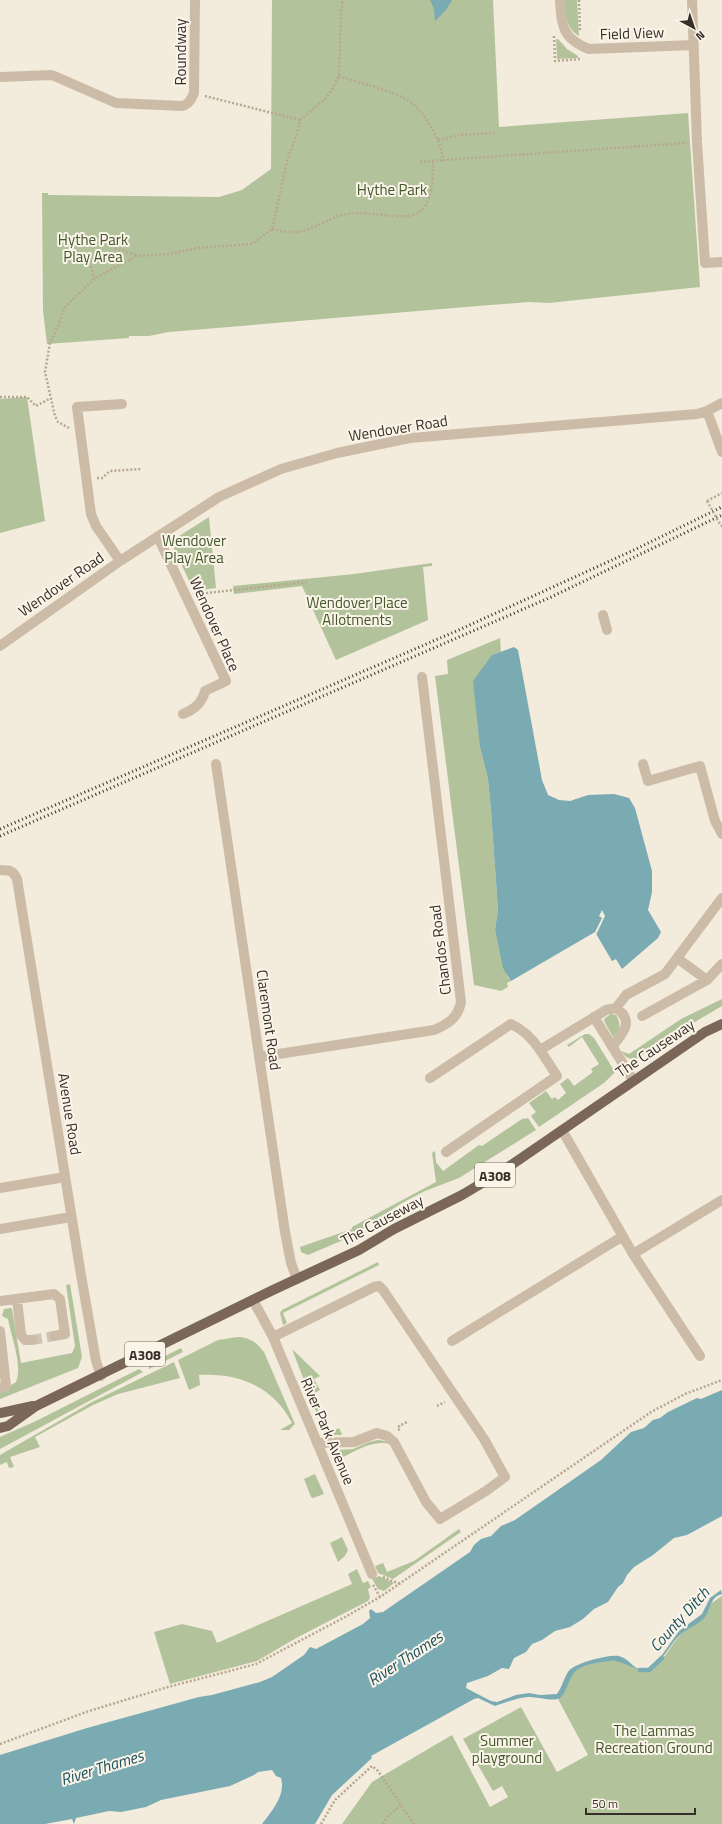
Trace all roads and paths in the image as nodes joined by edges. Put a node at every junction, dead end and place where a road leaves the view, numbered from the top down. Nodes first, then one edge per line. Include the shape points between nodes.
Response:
1 (195, 0) edge
2 (343, 0) edge
3 (560, 0) edge
4 (579, 0) edge
5 (692, 0) edge
6 (694, 45) junction
7 (581, 46) junction
8 (339, 76) junction
9 (0, 77) edge
10 (194, 94) junction
11 (300, 120) junction
12 (496, 133) dead end
13 (438, 140) junction
14 (697, 142) junction
15 (443, 160) junction
16 (433, 161) junction
17 (420, 162) dead end
18 (272, 229) junction
19 (115, 248) dead end
20 (136, 256) junction
21 (722, 262) edge
22 (91, 266) dead end
23 (94, 279) junction
24 (0, 397) edge
25 (50, 400) junction
26 (722, 402) edge
27 (122, 404) dead end
28 (707, 411) junction
29 (81, 432) junction
30 (722, 452) edge
31 (142, 469) dead end
32 (87, 479) junction
33 (722, 493) edge
34 (722, 526) edge
35 (158, 537) junction
36 (120, 561) junction
37 (307, 582) dead end
38 (186, 596) junction
39 (603, 616) dead end
40 (607, 630) dead end
41 (0, 646) edge
42 (422, 677) dead end
43 (183, 714) dead end
44 (216, 764) dead end
45 (643, 764) dead end
46 (722, 834) edge
47 (0, 870) edge
48 (722, 898) edge
49 (677, 958) junction
50 (722, 964) edge
51 (707, 980) junction
52 (616, 1008) junction
53 (642, 1016) dead end
54 (594, 1018) junction
55 (722, 1024) edge
56 (612, 1047) junction
57 (540, 1050) junction
58 (259, 1057) junction
59 (430, 1078) dead end
60 (633, 1080) junction
61 (562, 1130) junction
62 (446, 1152) dead end
63 (65, 1177) junction
64 (0, 1188) edge
65 (722, 1200) edge
66 (71, 1217) junction
67 (0, 1229) edge
68 (623, 1236) junction
69 (633, 1254) junction
70 (296, 1279) junction
71 (17, 1299) junction
72 (253, 1300) junction
73 (0, 1301) edge
74 (54, 1336) tunnel mouth
75 (273, 1337) junction
76 (32, 1340) dead end
77 (452, 1341) dead end
78 (1, 1351) edge
79 (700, 1356) dead end
80 (101, 1376) junction
81 (722, 1380) edge
82 (2, 1383) edge
83 (36, 1406) junction
84 (0, 1412) edge
85 (0, 1428) edge
86 (317, 1443) junction
87 (375, 1575) joint
88 (400, 1584) junction
89 (0, 1744) edge
90 (401, 1805) junction
91 (321, 1824) edge
92 (384, 1824) edge
93 (414, 1824) edge

1 - 10 street, Roundway
2 - 8 path
3 - 7 street, Field View via 563,29
4 - 7 path
5 - 6 street
6 - 7 street, Field View via 597,50
6 - 14 street
8 - 11 path via 325,99
8 - 13 path via 407,100 420,113
9 - 10 street, Roundway via 52,75 116,103 182,106 191,100
10 - 11 path
11 - 18 path via 288,158
12 - 13 path via 460,135
13 - 15 path
14 - 15 path
14 - 21 street via 705,263
15 - 16 path
16 - 17 path
16 - 18 path via 429,199 420,210 410,216 396,218 348,214 303,232 286,233
18 - 20 path via 252,244
19 - 20 path
20 - 23 path
22 - 23 path
23 - 25 path via 64,308 50,343 44,372
24 - 25 path via 27,397 36,406
25 - 29 path via 58,422 64,427
26 - 28 street, Wendover Road
27 - 29 street, Wendover Road via 78,407
28 - 30 street
28 - 35 street, Wendover Road via 697,414 410,438 337,453 281,469 219,497
29 - 32 street, Wendover Road
31 - 32 path via 110,471 102,478
32 - 36 street, Wendover Road via 91,514 96,526
33 - 34 path, bridge via 707,501
35 - 36 street, Wendover Road
35 - 38 street, Wendover Place
36 - 41 street, Wendover Road
37 - 38 path
38 - 43 street, Wendover Place via 226,681 205,691 203,700
39 - 40 street
42 - 58 street, Chandos Road via 460,1010 448,1024 434,1030
44 - 58 street, Claremont Road
45 - 46 street via 648,781 700,766 715,821
47 - 63 street, Avenue Road via 14,872 17,878
48 - 49 street
49 - 51 street
49 - 52 street via 665,974 626,994
50 - 51 street
51 - 53 street
52 - 54 street via 611,1008
52 - 56 street via 623,1012 626,1027
54 - 56 street
54 - 57 street
55 - 60 main road, The Causeway / A308 via 705,1032
56 - 60 street
57 - 59 street via 533,1039 511,1024
57 - 62 street via 558,1076
58 - 70 street, Claremont Road via 291,1263
60 - 61 main road, The Causeway / A308
61 - 68 street
61 - 70 main road, The Causeway / A308 via 462,1195 394,1229 359,1250
63 - 64 street
63 - 66 street, Avenue Road
65 - 69 street
66 - 67 street
66 - 80 street, Avenue Road
68 - 69 street
68 - 77 street
69 - 79 street
70 - 72 main road, The Causeway / A308
71 - 73 street
71 - 74 street via 54,1294 60,1299 65,1334
71 - 76 street via 21,1335 25,1340
72 - 75 street, River Park Avenue
72 - 80 main road, The Causeway / A308
75 - 86 street, River Park Avenue
75 - 86 street via 379,1286 484,1439 505,1477 440,1519 426,1502 394,1442 387,1436 377,1433 354,1442
78 - 82 street
80 - 83 main road, The Causeway / A308
81 - 88 path via 685,1394 651,1412
83 - 84 main road, The Causeway / A308
83 - 85 main road, The Causeway / A308 via 8,1426
86 - 87 street, River Park Avenue
87 - 88 path
88 - 89 path via 345,1617 256,1664 89,1711
90 - 91 path via 372,1766 335,1800
90 - 92 path via 388,1816
90 - 93 path

